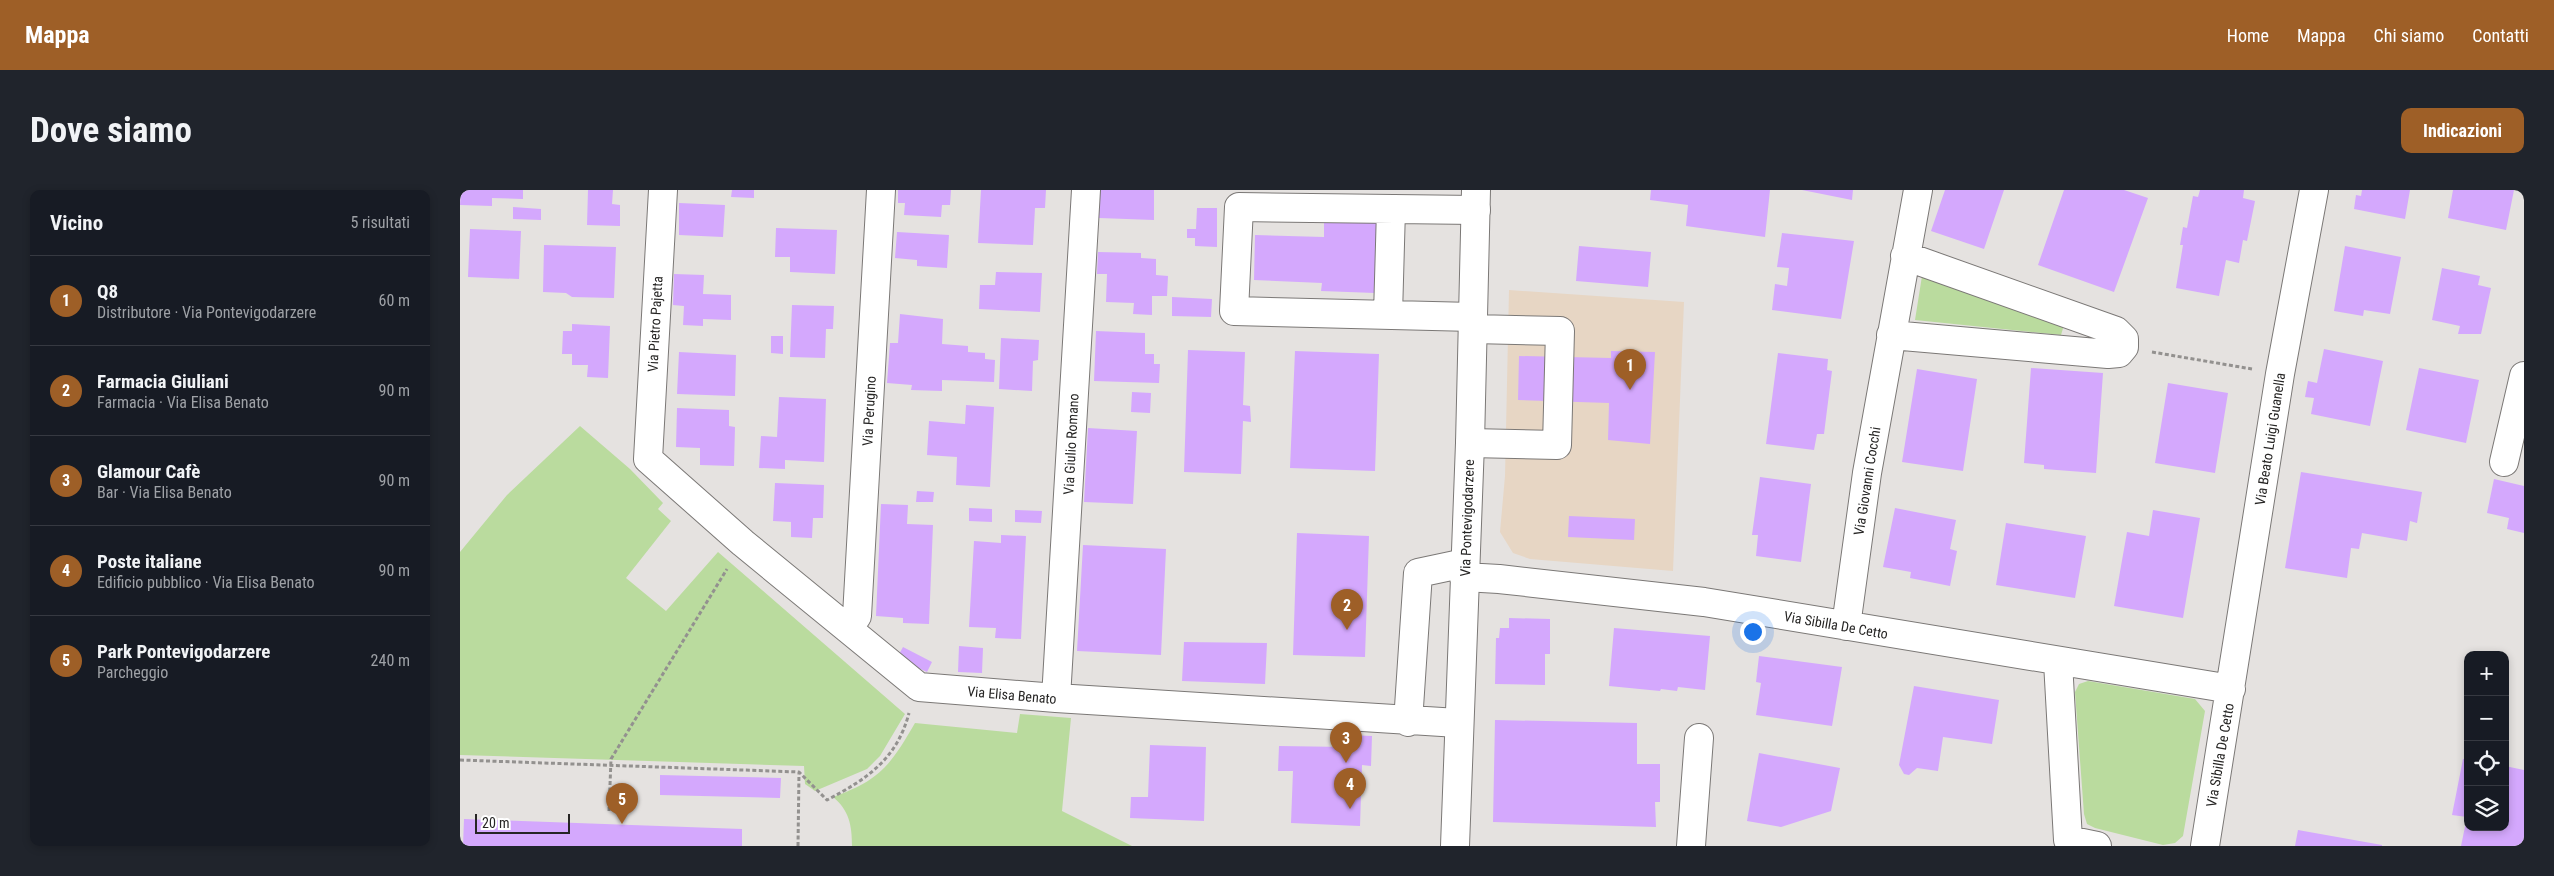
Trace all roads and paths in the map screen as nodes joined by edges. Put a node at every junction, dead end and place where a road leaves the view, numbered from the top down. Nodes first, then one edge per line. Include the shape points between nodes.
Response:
1 (663, 190) edge
2 (881, 190) edge
3 (1086, 190) edge
4 (1918, 190) edge
5 (2314, 190) edge
6 (1476, 200) edge
7 (1391, 209) junction
8 (1905, 256) junction
9 (1388, 315) junction
10 (1473, 323) junction
11 (1890, 335) junction
12 (2124, 347) junction
13 (2257, 370) dead end
14 (2524, 376) edge
15 (1470, 443) junction
16 (2504, 462) dead end
17 (743, 543) junction
18 (1465, 570) junction
19 (1846, 626) junction
20 (848, 629) junction
21 (2058, 662) junction
22 (919, 687) junction
23 (2232, 689) junction
24 (1056, 698) junction
25 (1408, 722) junction
26 (1458, 723) junction
27 (1699, 738) dead end
28 (460, 760) edge
29 (611, 765) junction
30 (799, 772) junction
31 (610, 811) dead end
32 (798, 846) edge
33 (1455, 846) edge
34 (1691, 846) edge
35 (2097, 846) edge
36 (2205, 846) edge

1 - 17 street, Via Pietro Pajetta via 648,459
2 - 20 street, Via Perugino via 857,616
3 - 24 street, Via Giulio Romano
4 - 8 street, Via Giovanni Cocchi
5 - 23 street, Via Beato Luigi Guanella via 2280,374
6 - 7 street
6 - 10 street, Via Pontevigodarzere
7 - 9 street
7 - 9 street via 1239,207 1234,311
8 - 11 street, Via Giovanni Cocchi
8 - 12 street via 2116,331 2124,339
9 - 10 street
10 - 15 street, Via Pontevigodarzere
10 - 15 street via 1560,331 1557,445
11 - 12 street via 2108,354 2119,353
11 - 19 street, Via Giovanni Cocchi
12 - 13 path
14 - 16 street
15 - 18 street, Via Pontevigodarzere
17 - 20 street
17 - 29 path via 611,759
18 - 19 street, Via Sibilla De Cetto via 1499,579 1704,602
18 - 25 street, Via Sibilla De Cetto via 1418,573
18 - 26 street, Via Pontevigodarzere
19 - 21 street, Via Sibilla De Cetto
20 - 22 street
21 - 23 street, Via Sibilla De Cetto
21 - 35 street via 2068,840
22 - 24 street, Via Elisa Benato
22 - 30 path via 906,725 884,763 856,785 827,800
23 - 36 street, Via Sibilla De Cetto
24 - 25 street, Via Elisa Benato
25 - 26 street, Via Elisa Benato
26 - 33 street, Via Pontevigodarzere
27 - 34 street
28 - 29 path
29 - 30 path
29 - 31 path
30 - 32 path

